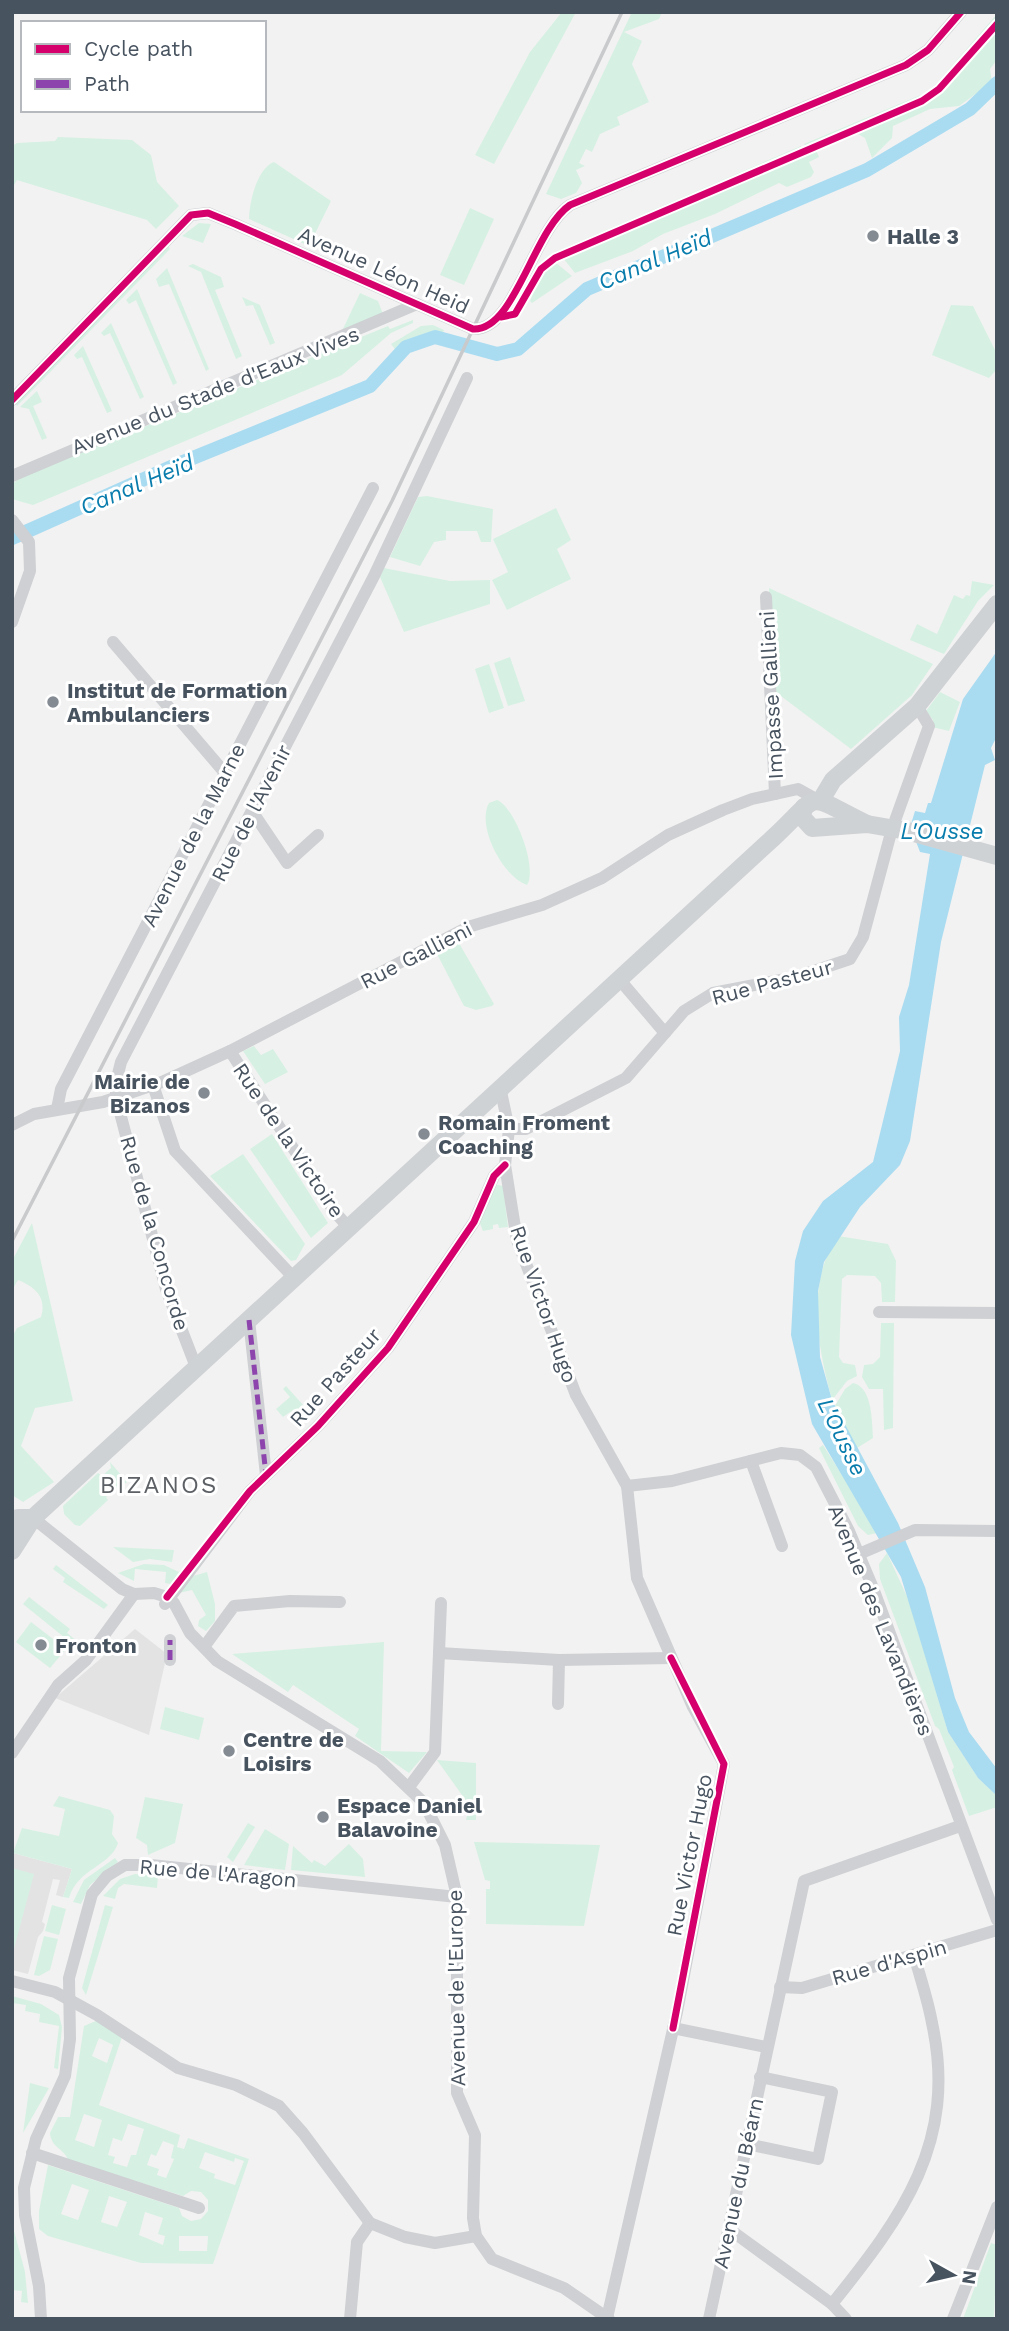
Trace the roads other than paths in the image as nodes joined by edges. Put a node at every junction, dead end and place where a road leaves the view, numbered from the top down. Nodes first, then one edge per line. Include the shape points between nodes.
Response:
1 (961, 12) edge
2 (417, 304) junction
3 (467, 378) dead end
4 (12, 400) edge
5 (12, 476) edge
6 (373, 488) dead end
7 (13, 521) edge
8 (766, 597) dead end
9 (997, 604) edge
10 (12, 622) edge
11 (113, 642) dead end
12 (917, 706) junction
13 (225, 773) junction
14 (775, 794) junction
15 (817, 803) junction
16 (252, 811) junction
17 (867, 824) junction
18 (817, 826) junction
19 (900, 830) junction
20 (778, 834) junction
21 (318, 835) dead end
22 (997, 856) edge
23 (619, 979) junction
24 (665, 1033) junction
25 (230, 1051) junction
26 (153, 1084) junction
27 (500, 1087) junction
28 (116, 1098) junction
29 (57, 1109) junction
30 (12, 1125) edge
31 (509, 1129) junction
32 (505, 1165) junction
33 (349, 1228) junction
34 (293, 1277) junction
35 (879, 1312) dead end
36 (997, 1314) edge
37 (249, 1320) junction
38 (196, 1367) junction
39 (751, 1461) junction
40 (265, 1475) junction
41 (627, 1486) junction
42 (33, 1518) junction
43 (12, 1525) edge
44 (997, 1531) edge
45 (782, 1546) dead end
46 (12, 1550) edge
47 (859, 1555) junction
48 (134, 1594) junction
49 (166, 1601) junction
50 (340, 1602) dead end
51 (442, 1603) dead end
52 (170, 1640) dead end
53 (204, 1647) junction
54 (439, 1653) junction
55 (671, 1658) junction
56 (170, 1660) dead end
57 (559, 1660) junction
58 (558, 1704) dead end
59 (12, 1753) edge
60 (409, 1787) junction
61 (960, 1826) junction
62 (457, 1897) junction
63 (997, 1920) edge
64 (997, 1930) edge
65 (914, 1955) junction
66 (12, 1980) edge
67 (780, 1987) junction
68 (68, 2001) junction
69 (673, 2028) junction
70 (766, 2047) junction
71 (760, 2077) junction
72 (747, 2144) junction
73 (32, 2153) junction
74 (997, 2207) edge
75 (199, 2208) dead end
76 (370, 2222) junction
77 (729, 2229) junction
78 (476, 2236) junction
79 (832, 2304) junction
80 (608, 2318) edge
81 (41, 2319) edge
82 (350, 2319) edge
83 (709, 2319) edge
84 (846, 2319) edge
85 (953, 2319) edge

1 - 2 street, Avenue Léon Heid via 928,50 906,65 570,205 552,222 493,324 473,329
2 - 4 street, Avenue Léon Heid via 208,213 191,215
2 - 5 street, Avenue du Stade d'Eaux Vives
3 - 16 street, Rue de l'Avenir via 374,576
6 - 13 street, Avenue de la Marne
7 - 10 street via 29,542 30,571
8 - 14 street, Impasse Gallieni
9 - 12 main road
11 - 13 street
12 - 15 main road via 833,780
12 - 19 street, Rue Pasteur via 928,728
13 - 29 street, Avenue de la Marne via 61,1089
14 - 15 street, Rue Gallieni via 798,789
14 - 25 street, Rue Gallieni via 723,810 668,835 602,878 542,905 468,927
15 - 17 main road
15 - 18 main road via 831,814
15 - 18 main road via 802,817
15 - 20 main road
16 - 21 street via 287,863
16 - 28 street, Rue de l'Avenir via 121,1062
17 - 18 main road
17 - 19 main road
18 - 20 main road
19 - 22 main road
19 - 24 street, Rue Pasteur via 858,950 850,959 713,993 684,1011
20 - 23 main road
23 - 24 street
23 - 27 main road
24 - 31 street, Rue Pasteur via 626,1078 529,1128
25 - 26 street, Rue Gallieni
25 - 33 street, Rue de la Victoire
26 - 28 street, Rue Gallieni
26 - 34 street via 175,1151
27 - 31 street, Rue Victor Hugo
27 - 33 main road
28 - 29 street, Rue Gallieni
28 - 38 street, Rue de la Concorde via 166,1289
29 - 30 street, Rue Gallieni
31 - 32 street, Rue Victor Hugo
32 - 40 street, Rue Pasteur via 494,1176 474,1222 388,1348 318,1426
32 - 41 street, Rue Victor Hugo via 522,1253 576,1395
33 - 34 main road
34 - 37 main road
35 - 36 street
37 - 38 main road
37 - 40 street
38 - 42 main road
39 - 41 street, Avenue des Lavandières
39 - 45 street
39 - 47 street, Avenue des Lavandières via 781,1453 800,1455 816,1467
40 - 49 street, Rue Pasteur
41 - 55 street, Rue Victor Hugo via 638,1578
42 - 43 main road via 18,1518
42 - 46 main road
42 - 48 street via 108,1579
44 - 47 street via 909,1532
47 - 61 street, Avenue des Lavandières
48 - 49 street via 154,1593
48 - 59 street via 86,1660 58,1685
49 - 53 street, Avenue de l'Europe via 174,1603 190,1633
50 - 53 street via 234,1606
51 - 54 street
52 - 56 street
53 - 60 street, Avenue de l'Europe via 217,1661 380,1761
54 - 57 street
54 - 60 street via 435,1752
55 - 57 street
55 - 69 street, Rue Victor Hugo via 724,1764
57 - 58 street
60 - 62 street, Avenue de l'Europe via 424,1803 445,1845
61 - 63 street, Avenue des Lavandières
61 - 67 street, Avenue du Béarn via 804,1881
62 - 68 street, Rue de l'Aragon via 125,1865 107,1876 92,1894 69,1978
62 - 78 street, Avenue de l'Europe via 457,2093 475,2135
64 - 65 street, Rue d'Aspin
65 - 67 street, Rue d'Aspin via 802,1987
65 - 79 street via 933,2024 938,2077 934,2128 915,2187 877,2248
66 - 68 street via 55,1992
67 - 70 street, Avenue du Béarn
68 - 73 street, Rue de l'Aragon via 70,2039 65,2076
68 - 76 street via 178,2068 236,2085 279,2106
69 - 70 street
69 - 80 street, Rue Victor Hugo
70 - 71 street, Avenue du Béarn
71 - 72 street, Avenue du Béarn
71 - 72 street via 832,2092 818,2159
72 - 77 street, Avenue du Béarn
73 - 75 street
73 - 81 street, Rue de l'Aragon via 23,2200 36,2260
74 - 85 street
76 - 78 street via 435,2243
76 - 82 street via 357,2242
77 - 79 street
77 - 83 street, Avenue du Béarn
78 - 80 street via 492,2259 564,2288
79 - 84 street

